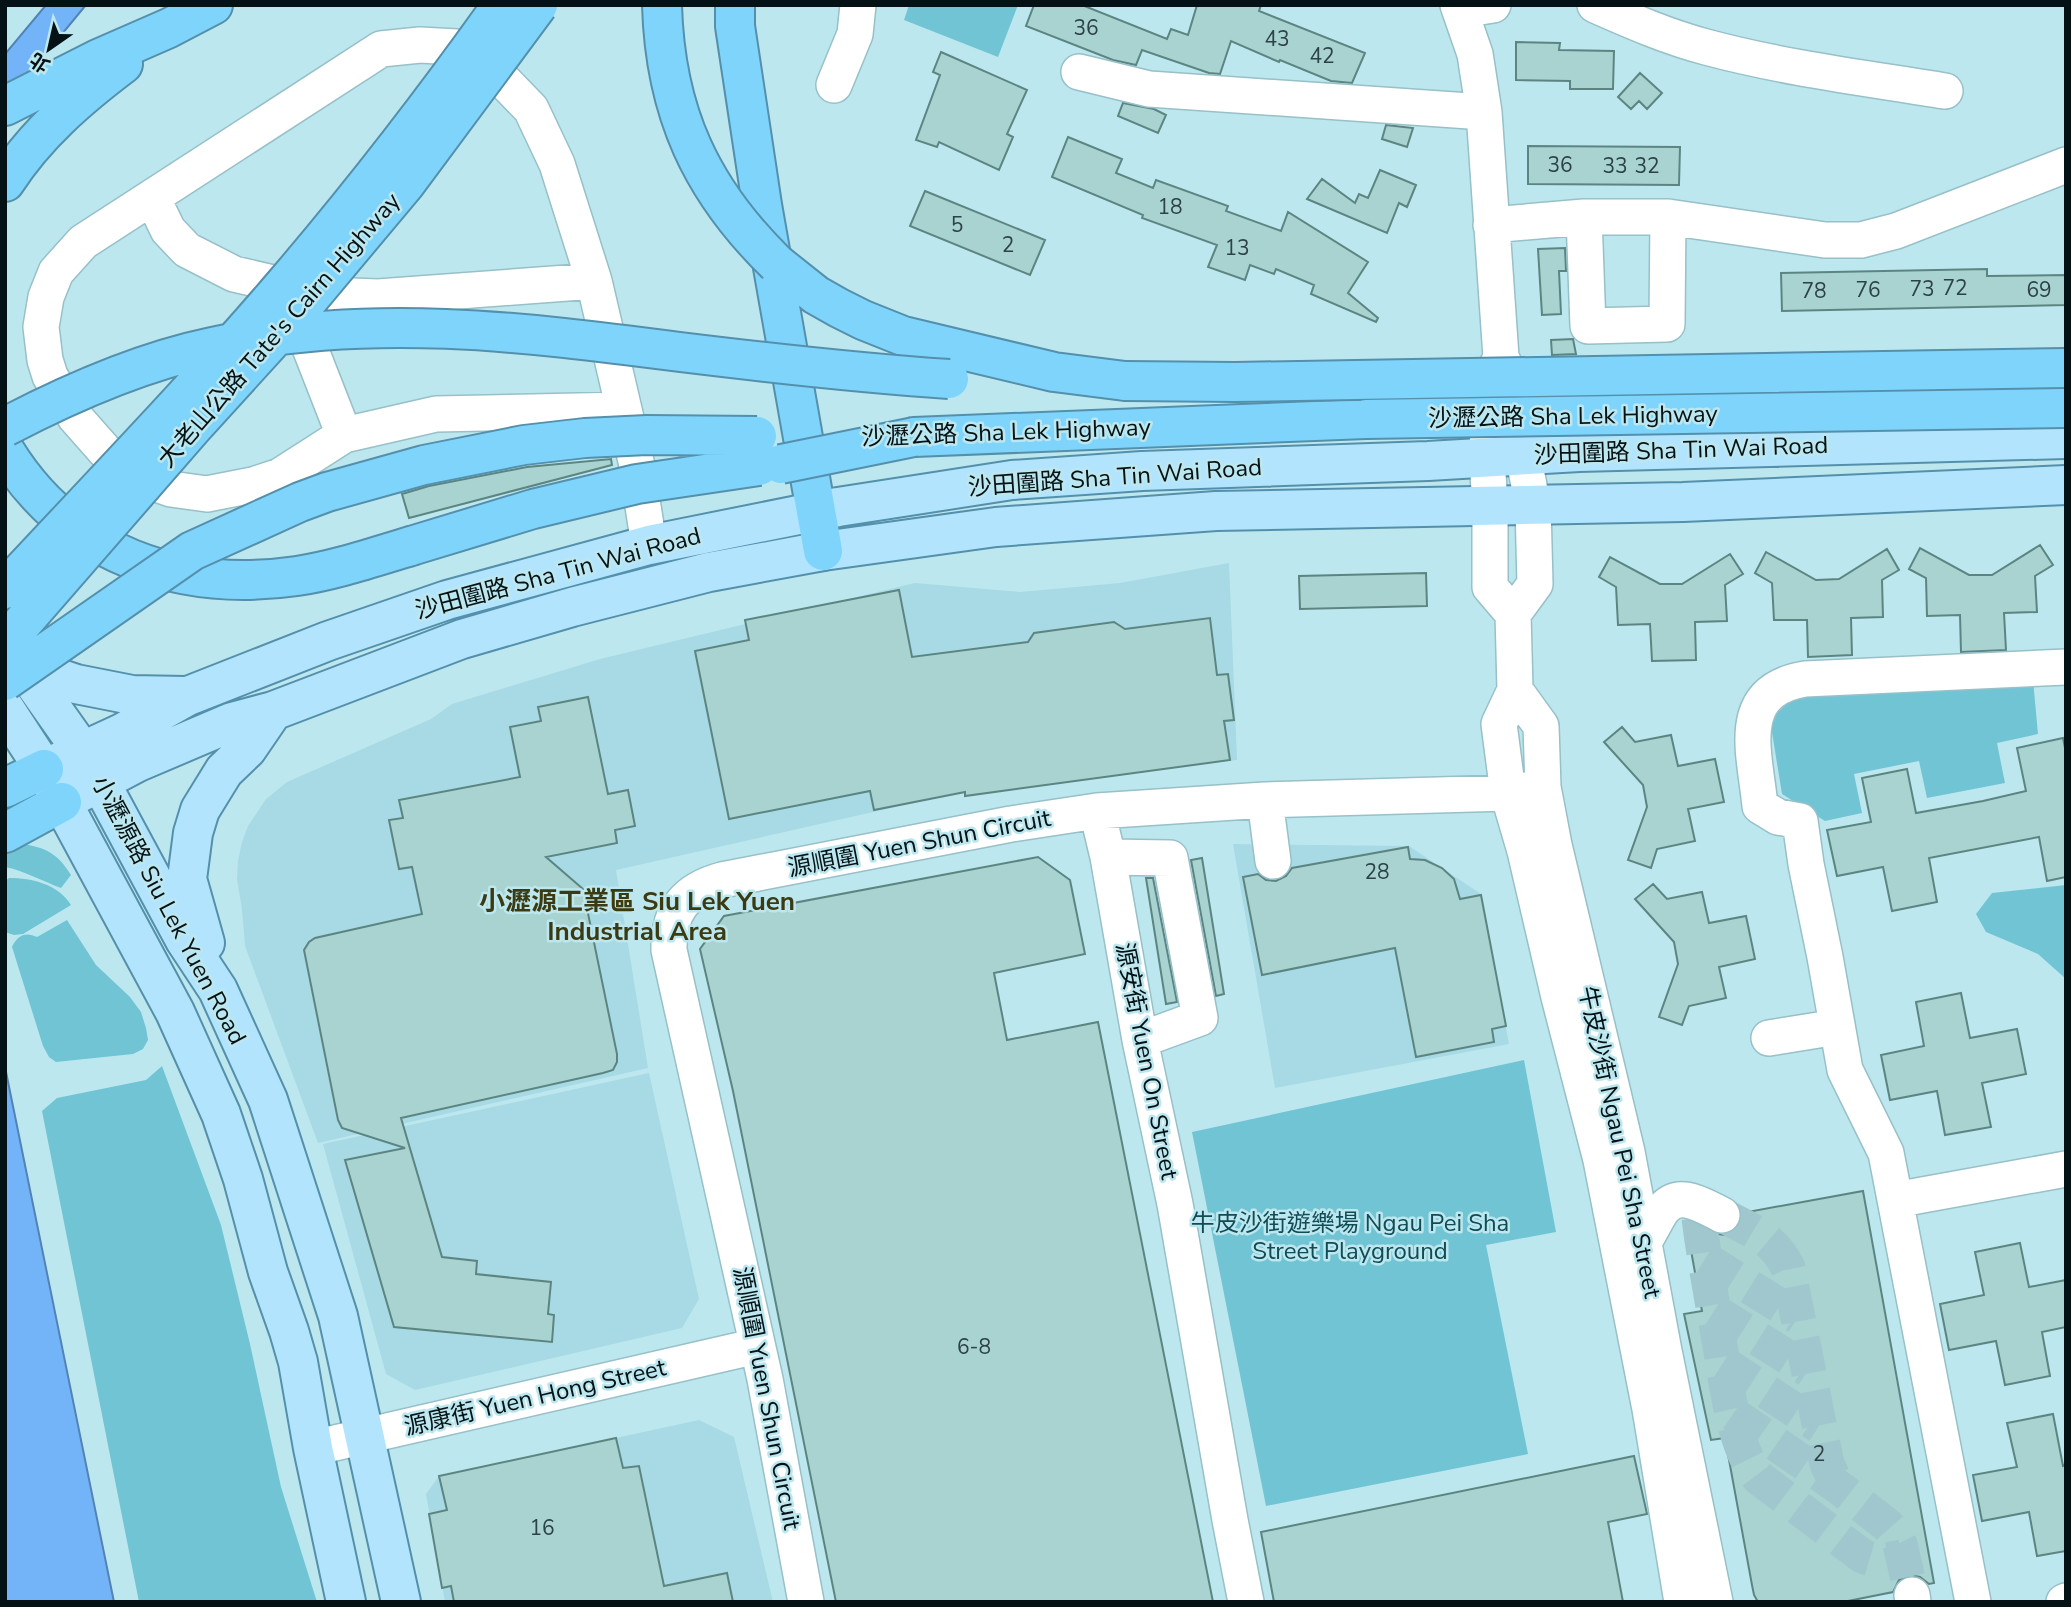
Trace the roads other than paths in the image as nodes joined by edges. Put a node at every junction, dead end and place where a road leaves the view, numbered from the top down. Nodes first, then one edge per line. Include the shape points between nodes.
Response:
1 (213, 5) edge
2 (502, 5) edge
3 (538, 5) edge
4 (662, 5) edge
5 (735, 5) edge
6 (858, 5) edge
7 (1595, 5) edge
8 (1471, 7) edge
9 (169, 29) junction
10 (832, 69) dead end
11 (1079, 72) dead end
12 (1945, 91) dead end
13 (5, 106) edge
14 (1484, 112) junction
15 (2066, 165) edge
16 (5, 182) edge
17 (153, 199) junction
18 (1584, 217) junction
19 (1668, 217) junction
20 (1491, 225) junction
21 (594, 281) junction
22 (292, 287) junction
23 (2066, 368) edge
24 (1125, 381) junction
25 (2066, 408) edge
26 (624, 410) junction
27 (5, 427) edge
28 (344, 435) junction
29 (914, 437) junction
30 (2066, 439) edge
31 (5, 451) edge
32 (1504, 456) junction
33 (2066, 485) edge
34 (1533, 506) junction
35 (1490, 507) junction
36 (815, 511) junction
37 (649, 545) junction
38 (823, 551) junction
39 (5, 589) edge
40 (1513, 614) junction
41 (10, 658) edge
42 (2066, 667) edge
43 (1515, 690) junction
44 (188, 696) junction
45 (5, 709) edge
46 (272, 711) junction
47 (91, 766) junction
48 (44, 769) junction
49 (1543, 787) junction
50 (5, 788) edge
51 (1508, 793) junction
52 (1265, 800) junction
53 (62, 802) junction
54 (1097, 811) junction
55 (5, 833) edge
56 (1108, 857) junction
57 (1273, 860) dead end
58 (218, 990) junction
59 (1837, 1027) junction
60 (1769, 1038) dead end
61 (1140, 1040) junction
62 (2066, 1170) edge
63 (1895, 1200) junction
64 (1706, 1212) tunnel mouth
65 (1644, 1242) junction
66 (757, 1346) junction
67 (366, 1435) junction
68 (313, 1448) junction
69 (346, 1602) edge
70 (401, 1602) edge
71 (806, 1602) edge
72 (1246, 1602) edge
73 (1682, 1602) edge
74 (1715, 1602) edge
75 (1973, 1602) edge

1 - 9 highway
2 - 39 highway, 大老山公路 Tate's Cairn Highway, bridge via 404,138 283,287
3 - 41 highway, 大老山公路 Tate's Cairn Highway, bridge via 406,183 193,428
4 - 24 highway, bridge via 671,82 694,153 733,216 796,280 839,308 903,336 1054,372
5 - 36 highway via 762,205
6 - 10 street via 855,34
7 - 12 street via 1654,30 1727,52
8 - 14 street
9 - 13 highway
9 - 16 highway via 45,130
11 - 14 street via 1149,89
14 - 20 street
15 - 19 street via 1896,231 1861,240 1825,240
17 - 21 street via 381,49 457,47 499,76 531,109 557,164
17 - 22 street via 168,230 187,250 234,274
17 - 28 street via 83,242 56,272 46,297 41,327 45,360 59,394 81,425 105,451 153,483 207,494 280,477
18 - 19 street
18 - 19 street via 1588,326 1667,324
18 - 20 street
20 - 32 street via 1501,357 1512,383
21 - 22 street via 378,297 324,295
21 - 26 street
22 - 28 street via 290,298
23 - 24 highway, 沙瀝公路 Sha Lek Highway, bridge
24 - 27 highway, 沙瀝公路 Sha Lek Highway, bridge via 1044,385 895,375 560,337 389,327 288,334 211,347 132,370
25 - 29 highway, 沙瀝公路 Sha Lek Highway, bridge via 1366,419
26 - 28 street via 436,414
26 - 37 street
29 - 31 highway, bridge via 781,464 637,484 533,509 348,565 269,579 189,576 100,546 44,501
29 - 41 highway, 沙瀝公路 Sha Lek Highway, bridge via 585,438 489,451 403,470 300,502 192,551
30 - 32 main road, 沙田圍路 Sha Tin Wai Road
32 - 34 street
32 - 35 street
32 - 36 main road, 沙田圍路 Sha Tin Wai Road via 1012,480
33 - 34 main road, 沙田圍路 Sha Tin Wai Road
34 - 35 main road, 沙田圍路 Sha Tin Wai Road
34 - 40 street via 1535,584
35 - 38 main road, 沙田圍路 Sha Tin Wai Road via 1160,514 996,527
35 - 40 street via 1490,587
36 - 37 main road, 沙田圍路 Sha Tin Wai Road
36 - 38 highway
37 - 44 main road, 沙田圍路 Sha Tin Wai Road via 447,600
38 - 46 main road, 沙田圍路 Sha Tin Wai Road via 709,572 572,607 462,639
40 - 43 street, 牛皮沙街 Ngau Pei Sha Street
41 - 44 main road via 76,684 132,695
41 - 47 main road, 小瀝源路 Siu Lek Yuen Road
42 - 59 street via 1805,679 1785,682 1758,709 1752,725 1760,806 1778,817 1800,821
43 - 49 street, 牛皮沙街 Ngau Pei Sha Street via 1541,726
43 - 51 street, 牛皮沙街 Ngau Pei Sha Street via 1499,724
44 - 47 main road, 沙田圍路 Sha Tin Wai Road via 122,733
45 - 48 main road, 小瀝源路 Siu Lek Yuen Road
46 - 47 main road, 沙田圍路 Sha Tin Wai Road via 232,722 138,762
46 - 58 main road via 247,749 223,771 200,810 193,833 187,879
47 - 48 main road, 沙田圍路 Sha Tin Wai Road
47 - 53 main road, 沙田圍路 Sha Tin Wai Road
47 - 58 main road, 小瀝源路 Siu Lek Yuen Road via 185,940
48 - 50 highway
48 - 53 main road, 小瀝源路 Siu Lek Yuen Road
49 - 51 street, 源順圍 Yuen Shun Circuit
49 - 65 street, 牛皮沙街 Ngau Pei Sha Street
51 - 52 street, 源順圍 Yuen Shun Circuit
51 - 73 street, 牛皮沙街 Ngau Pei Sha Street via 1601,1160
52 - 54 street, 源順圍 Yuen Shun Circuit
52 - 57 street
53 - 55 highway
53 - 68 main road, 小瀝源路 Siu Lek Yuen Road via 175,1012 221,1114 292,1340
54 - 56 street, 源安街 Yuen On Street
54 - 66 street, 源順圍 Yuen Shun Circuit via 705,884 677,911 669,931 669,950
56 - 61 street, 源安街 Yuen On Street
56 - 61 street via 1170,858 1200,1018
58 - 67 main road, 小瀝源路 Siu Lek Yuen Road via 268,1100 338,1316
59 - 60 street
59 - 63 street via 1845,1070 1886,1153
61 - 72 street, 源安街 Yuen On Street via 1175,1204
62 - 63 street
63 - 75 street
64 - 65 street via 1681,1199 1669,1204
65 - 74 street, 牛皮沙街 Ngau Pei Sha Street
66 - 67 street, 源康街 Yuen Hong Street
66 - 71 street, 源順圍 Yuen Shun Circuit
67 - 68 street, 源康街 Yuen Hong Street
67 - 70 main road, 小瀝源路 Siu Lek Yuen Road
68 - 69 main road, 小瀝源路 Siu Lek Yuen Road

